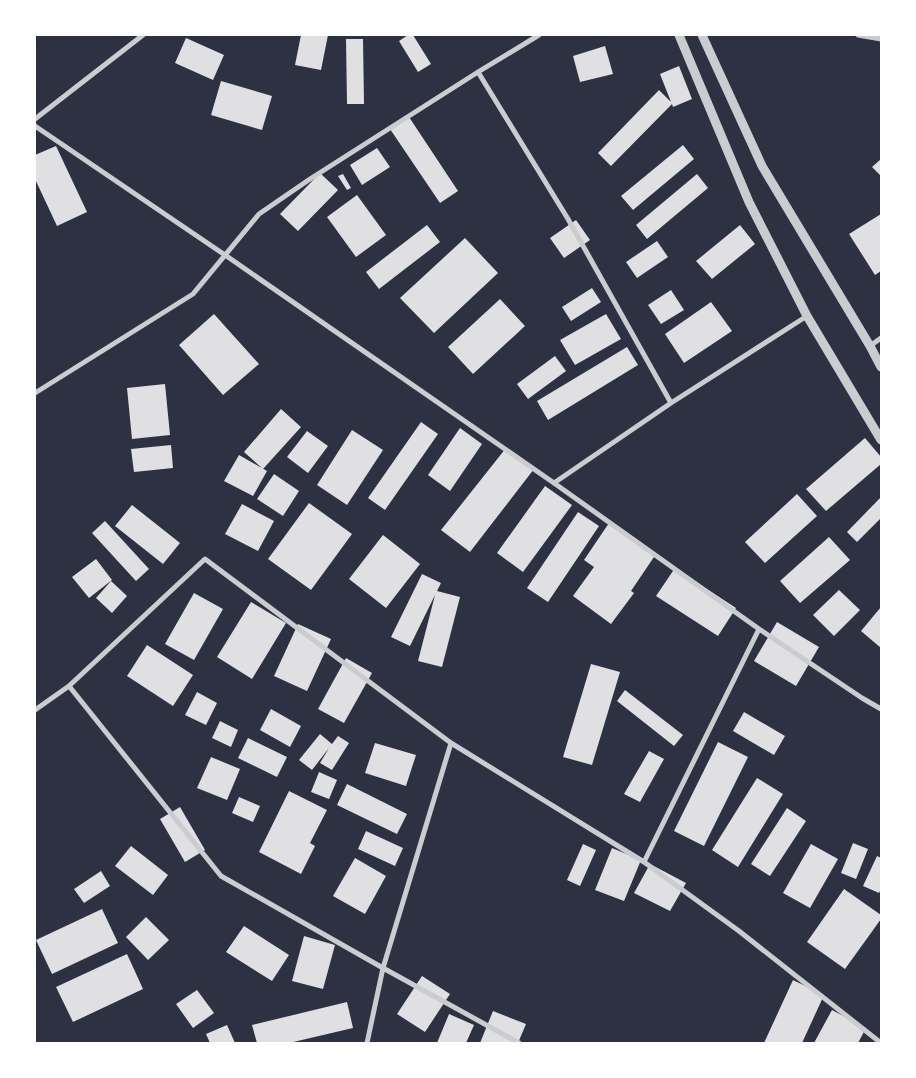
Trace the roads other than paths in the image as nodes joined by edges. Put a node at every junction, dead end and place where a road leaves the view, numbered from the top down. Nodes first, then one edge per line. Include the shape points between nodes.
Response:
1 (143, 35) edge
2 (539, 35) edge
3 (679, 35) edge
4 (702, 35) edge
5 (858, 35) edge
6 (881, 39) edge
7 (478, 72) junction
8 (35, 119) edge
9 (35, 126) edge
10 (225, 255) junction
11 (807, 316) junction
12 (881, 338) edge
13 (870, 346) junction
14 (881, 367) edge
15 (35, 393) edge
16 (671, 403) junction
17 (881, 440) edge
18 (554, 483) junction
19 (759, 629) junction
20 (69, 686) junction
21 (881, 709) edge
22 (35, 710) edge
23 (451, 744) junction
24 (644, 862) junction
25 (383, 968) junction
26 (367, 1043) edge
27 (519, 1043) edge
28 (881, 1043) edge

1 - 8 street
2 - 7 street
3 - 11 street via 749,202
4 - 13 street via 762,166
5 - 6 street
7 - 10 street via 259,214
7 - 16 street via 568,219
9 - 10 street
10 - 15 street via 193,294
10 - 18 street
11 - 16 street
11 - 17 street
12 - 13 street
13 - 14 street
16 - 18 street
18 - 19 street
19 - 21 street
19 - 24 street
20 - 22 street
20 - 23 street via 205,559
20 - 25 street via 221,876
23 - 24 street
23 - 25 street
24 - 28 street via 739,931
25 - 26 street
25 - 27 street

